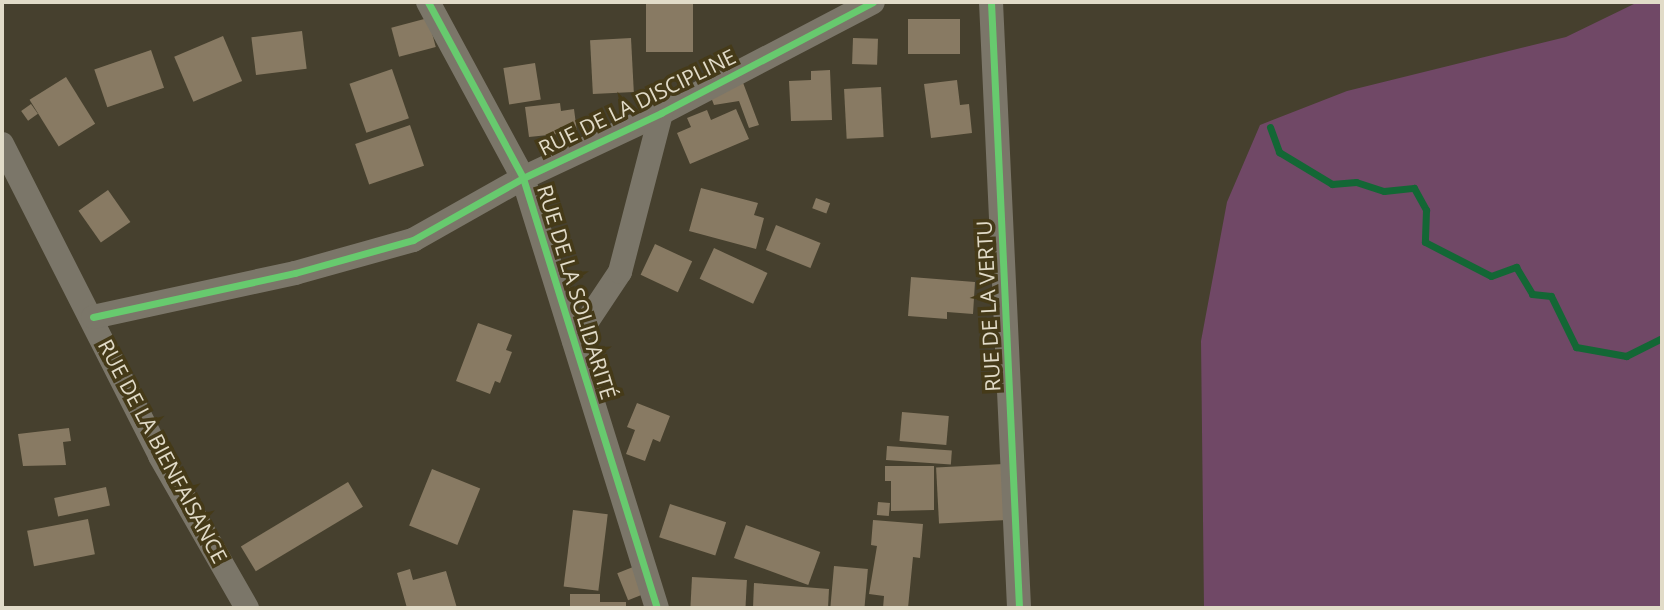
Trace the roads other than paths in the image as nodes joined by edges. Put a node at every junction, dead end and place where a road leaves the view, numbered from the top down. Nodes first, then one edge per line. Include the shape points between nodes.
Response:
1 (428, 2) edge
2 (873, 2) edge
3 (991, 2) edge
4 (662, 113) junction
5 (2, 144) edge
6 (523, 178) junction
7 (93, 317) junction
8 (574, 341) junction
9 (247, 608) edge
10 (657, 608) edge
11 (1019, 608) edge

1 - 6 street, RUE DE LA SOLIDARITÉ
2 - 4 street, RUE DE LA DISCIPLINE
3 - 11 street, RUE DE LA VERTU
4 - 6 street, RUE DE LA DISCIPLINE
4 - 8 street via 620,272
5 - 7 street, RUE DE LA BIENFAISANCE
6 - 7 street, RUE DE LA DISCIPLINE via 413,240 295,273
6 - 8 street, RUE DE LA SOLIDARITÉ
7 - 9 street, RUE DE LA BIENFAISANCE via 160,456
8 - 10 street, RUE DE LA SOLIDARITÉ

